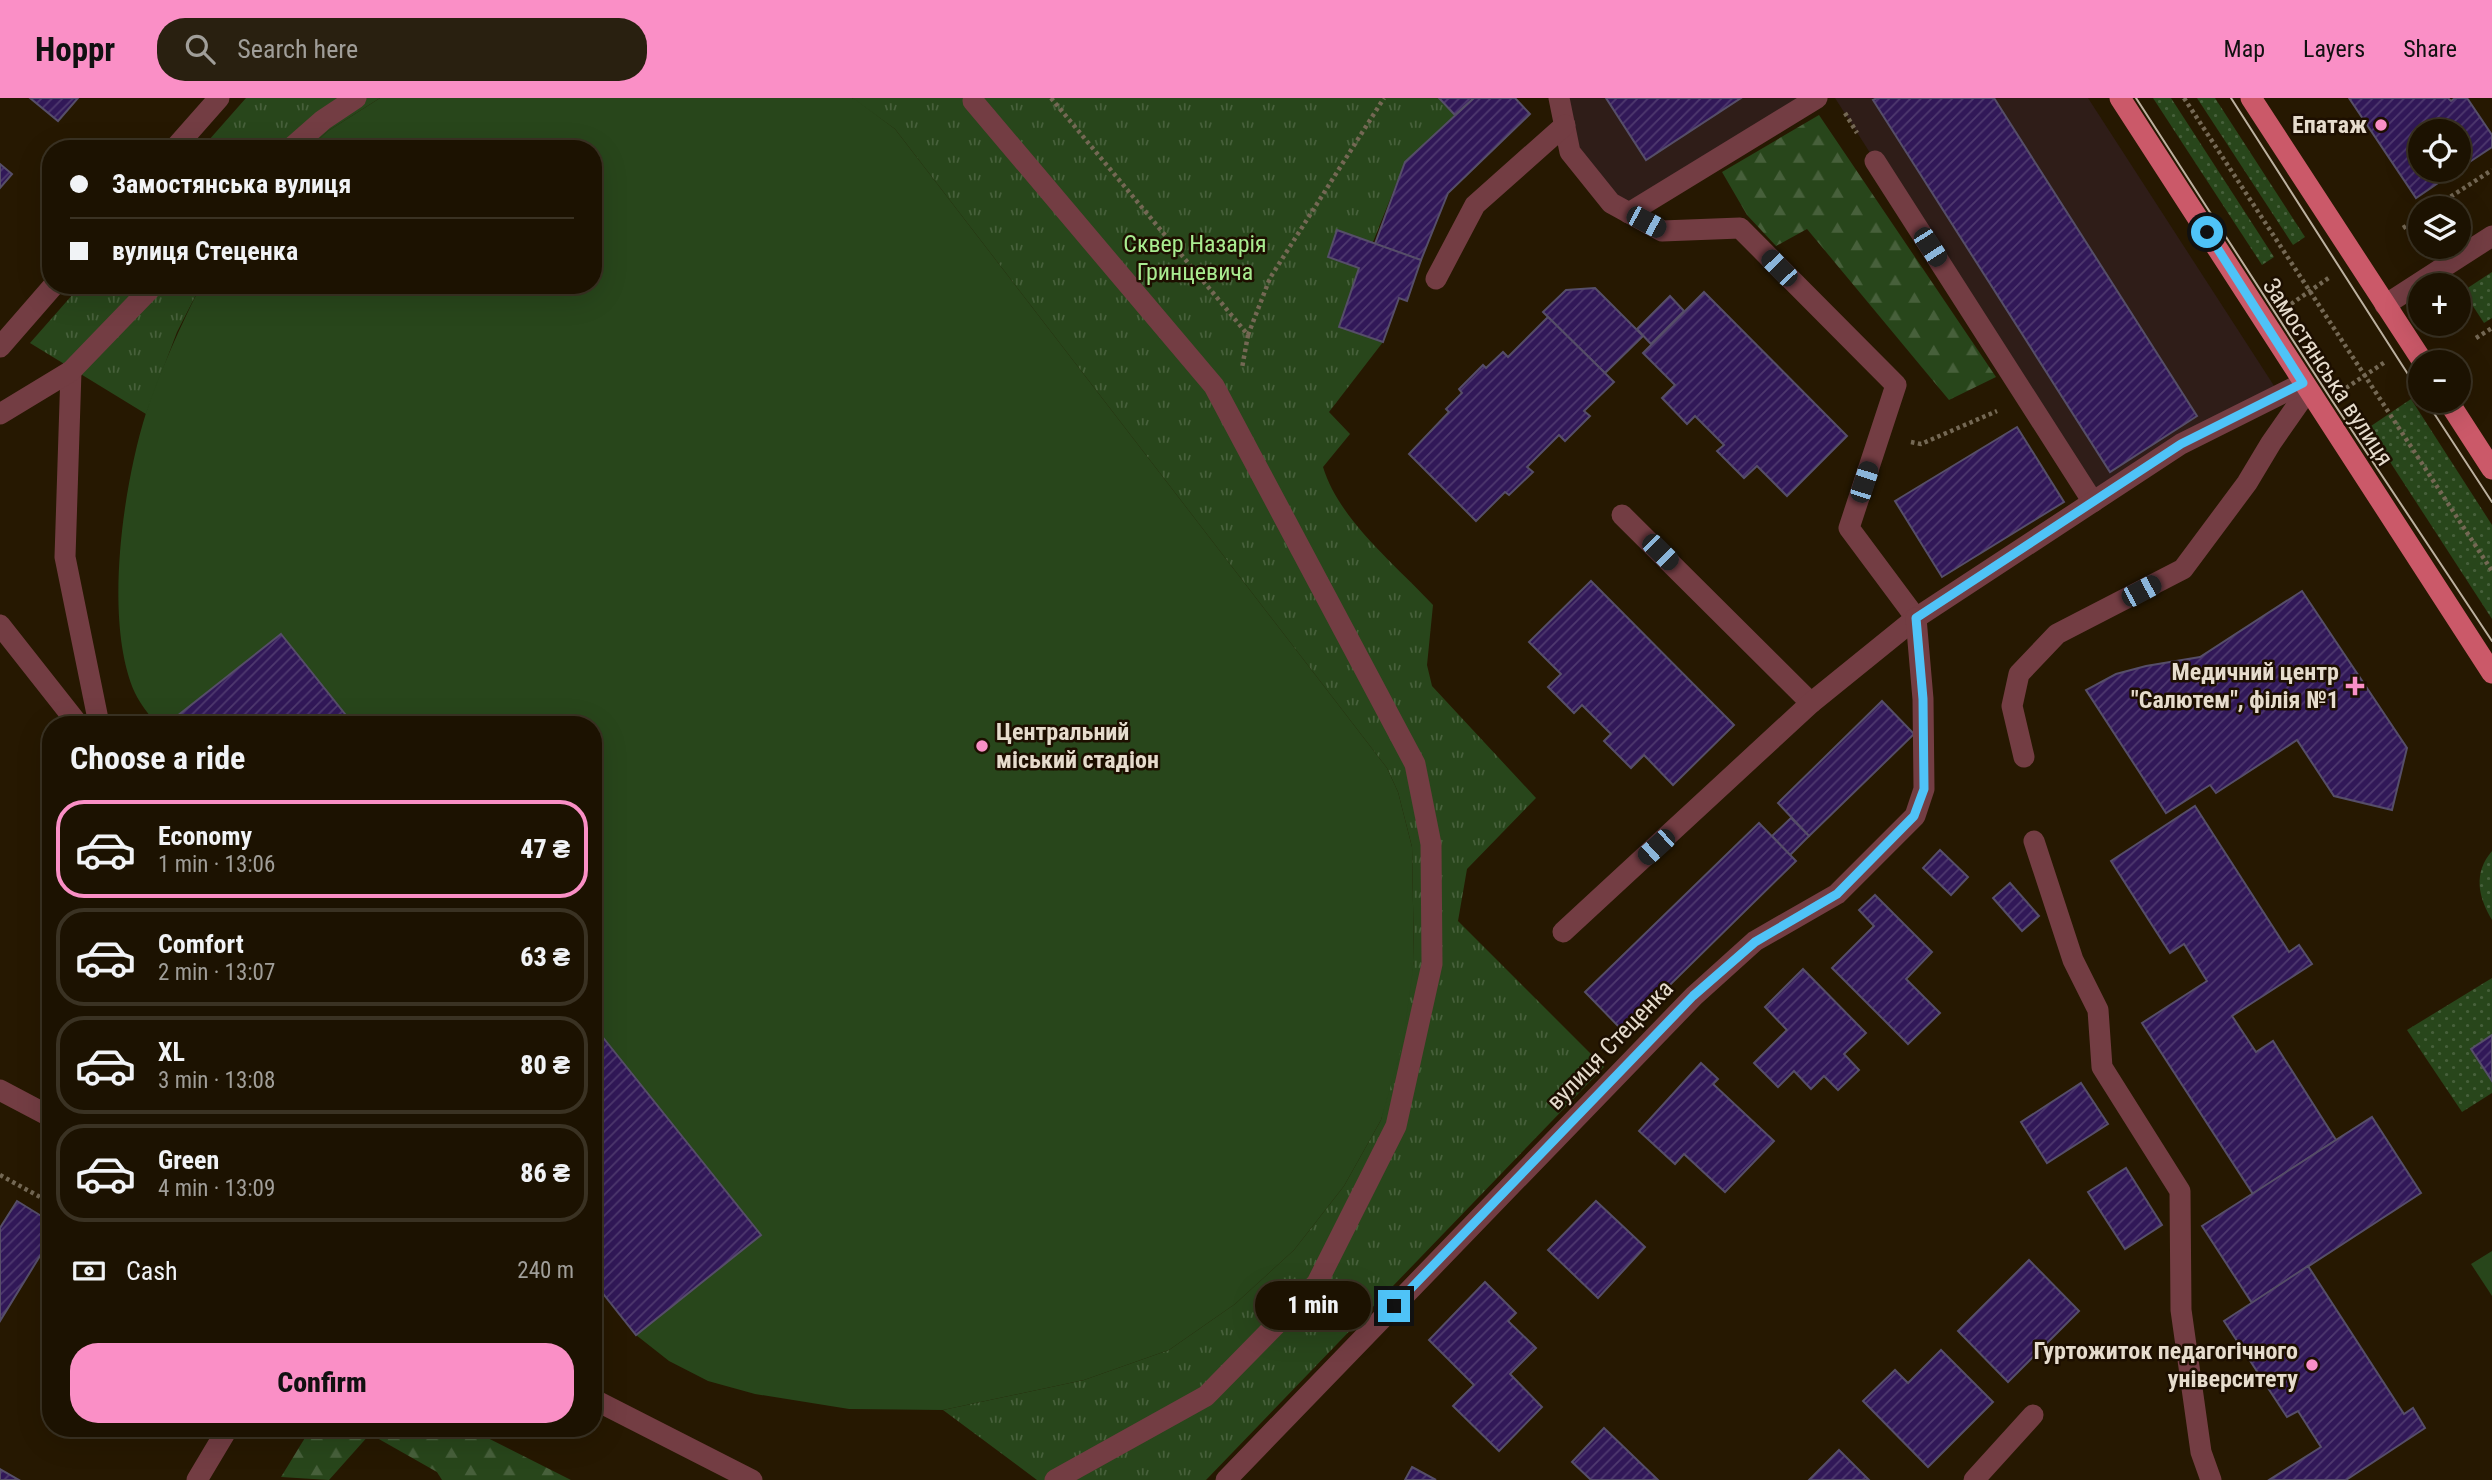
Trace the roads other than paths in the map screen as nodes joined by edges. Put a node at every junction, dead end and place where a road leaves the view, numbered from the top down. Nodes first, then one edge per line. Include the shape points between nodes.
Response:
1 (219, 98) edge
2 (356, 98) edge
3 (1559, 98) edge
4 (1817, 98) edge
5 (2120, 98) edge
6 (2251, 98) edge
7 (972, 99) edge
8 (1564, 125) junction
9 (182, 140) edge
10 (300, 140) edge
11 (1875, 161) road end
12 (1629, 213) junction
13 (2492, 236) edge
14 (1436, 279) dead end
15 (46, 294) edge
16 (144, 294) edge
17 (2385, 305) junction
18 (0, 347) edge
19 (2415, 350) edge
20 (71, 371) junction
21 (2305, 386) junction
22 (2456, 413) edge
23 (0, 414) edge
24 (2492, 469) edge
25 (2093, 502) junction
26 (1622, 515) dead end
27 (1916, 618) junction
28 (0, 625) edge
29 (2492, 673) edge
30 (1811, 703) junction
31 (72, 716) edge
32 (97, 716) edge
33 (2024, 757) dead end
34 (2034, 841) dead end
35 (1563, 932) dead end
36 (0, 1090) edge
37 (42, 1112) edge
38 (602, 1404) edge
39 (2033, 1415) dead end
40 (223, 1437) edge
41 (197, 1480) edge
42 (752, 1480) edge
43 (1055, 1480) edge
44 (1226, 1480) edge
45 (1974, 1480) edge
46 (2211, 1480) edge

1 - 9 street
2 - 10 street
3 - 8 street
4 - 12 street
5 - 21 main road, Замостянська вулиця
6 - 17 main road
7 - 43 street via 1214,386 1415,764 1431,844 1433,964 1396,1126 1317,1283 1206,1396
8 - 12 street via 1570,152 1611,203
8 - 14 street via 1475,205
11 - 25 street
12 - 27 street via 1662,230 1741,228 1896,386 1850,528
13 - 17 street
15 - 18 street
16 - 20 street
17 - 19 main road
20 - 23 street
20 - 32 street via 65,557
21 - 25 street via 2181,444
21 - 29 main road, Замостянська вулиця
21 - 33 street via 2247,483 2183,569 2057,634 2019,674 2012,706
22 - 24 main road
25 - 27 street
26 - 30 street
27 - 30 street
27 - 44 street, вулиця Стеценка via 1924,789 1914,816 1837,894 1755,942 1693,996
28 - 31 street
30 - 35 street
34 - 46 street via 2073,960 2098,1010 2102,1067 2180,1191 2181,1310 2201,1452
36 - 37 street
38 - 42 street
39 - 45 street
40 - 41 street

